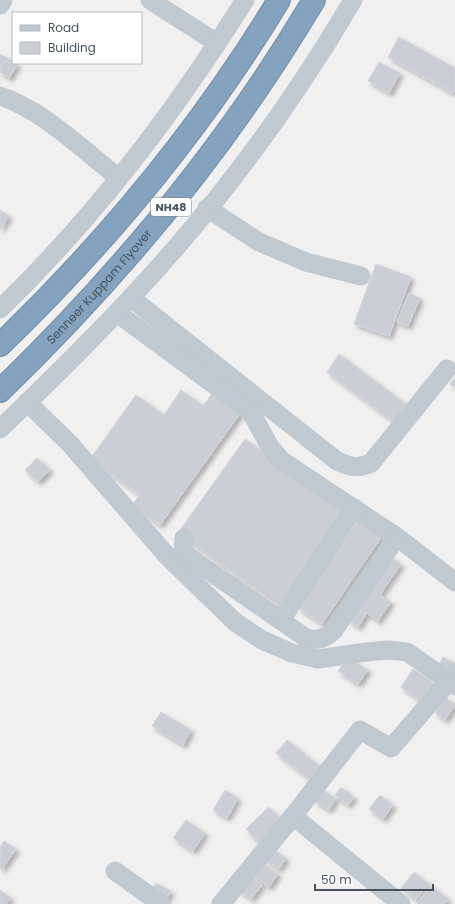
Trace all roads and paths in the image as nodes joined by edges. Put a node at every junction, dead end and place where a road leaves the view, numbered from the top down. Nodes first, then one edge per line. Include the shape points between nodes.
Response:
1 (3, 0) edge
2 (150, 0) edge
3 (244, 0) edge
4 (279, 0) edge
5 (314, 0) edge
6 (353, 0) edge
7 (0, 5) edge
8 (217, 43) junction
9 (0, 96) edge
10 (119, 178) junction
11 (207, 208) junction
12 (361, 276) dead end
13 (131, 298) junction
14 (0, 309) edge
15 (117, 313) junction
16 (0, 345) edge
17 (447, 369) dead end
18 (0, 391) edge
19 (27, 402) junction
20 (0, 429) edge
21 (354, 508) junction
22 (397, 537) junction
23 (184, 538) dead end
24 (455, 582) edge
25 (281, 620) junction
26 (453, 680) edge
27 (293, 816) junction
28 (115, 871) dead end
29 (161, 904) edge
30 (221, 904) edge
31 (401, 904) edge

1 - 7 street
2 - 8 street
3 - 8 street
4 - 16 highway, NH48 via 222,87 128,210 80,265
5 - 18 highway, Senneer Kuppam Flyover / NH48 via 265,79 194,179 86,305
6 - 11 street via 296,91
8 - 10 street via 172,109
9 - 10 street via 19,102
10 - 14 street via 56,252
11 - 12 street via 259,242 306,262
11 - 13 street
13 - 15 street
13 - 17 street via 337,461 350,467 361,468 371,463
15 - 19 street
15 - 21 street via 246,408 270,447 282,461
19 - 20 street
19 - 26 street via 70,444 169,558 236,622 262,640 292,653 318,659 388,650 407,652
21 - 22 street
21 - 25 street
22 - 24 street
22 - 25 street via 334,630 326,637 316,640 306,638
23 - 25 street via 183,550 189,557
26 - 27 street via 391,748 360,730
27 - 30 street
27 - 31 street
28 - 29 street

